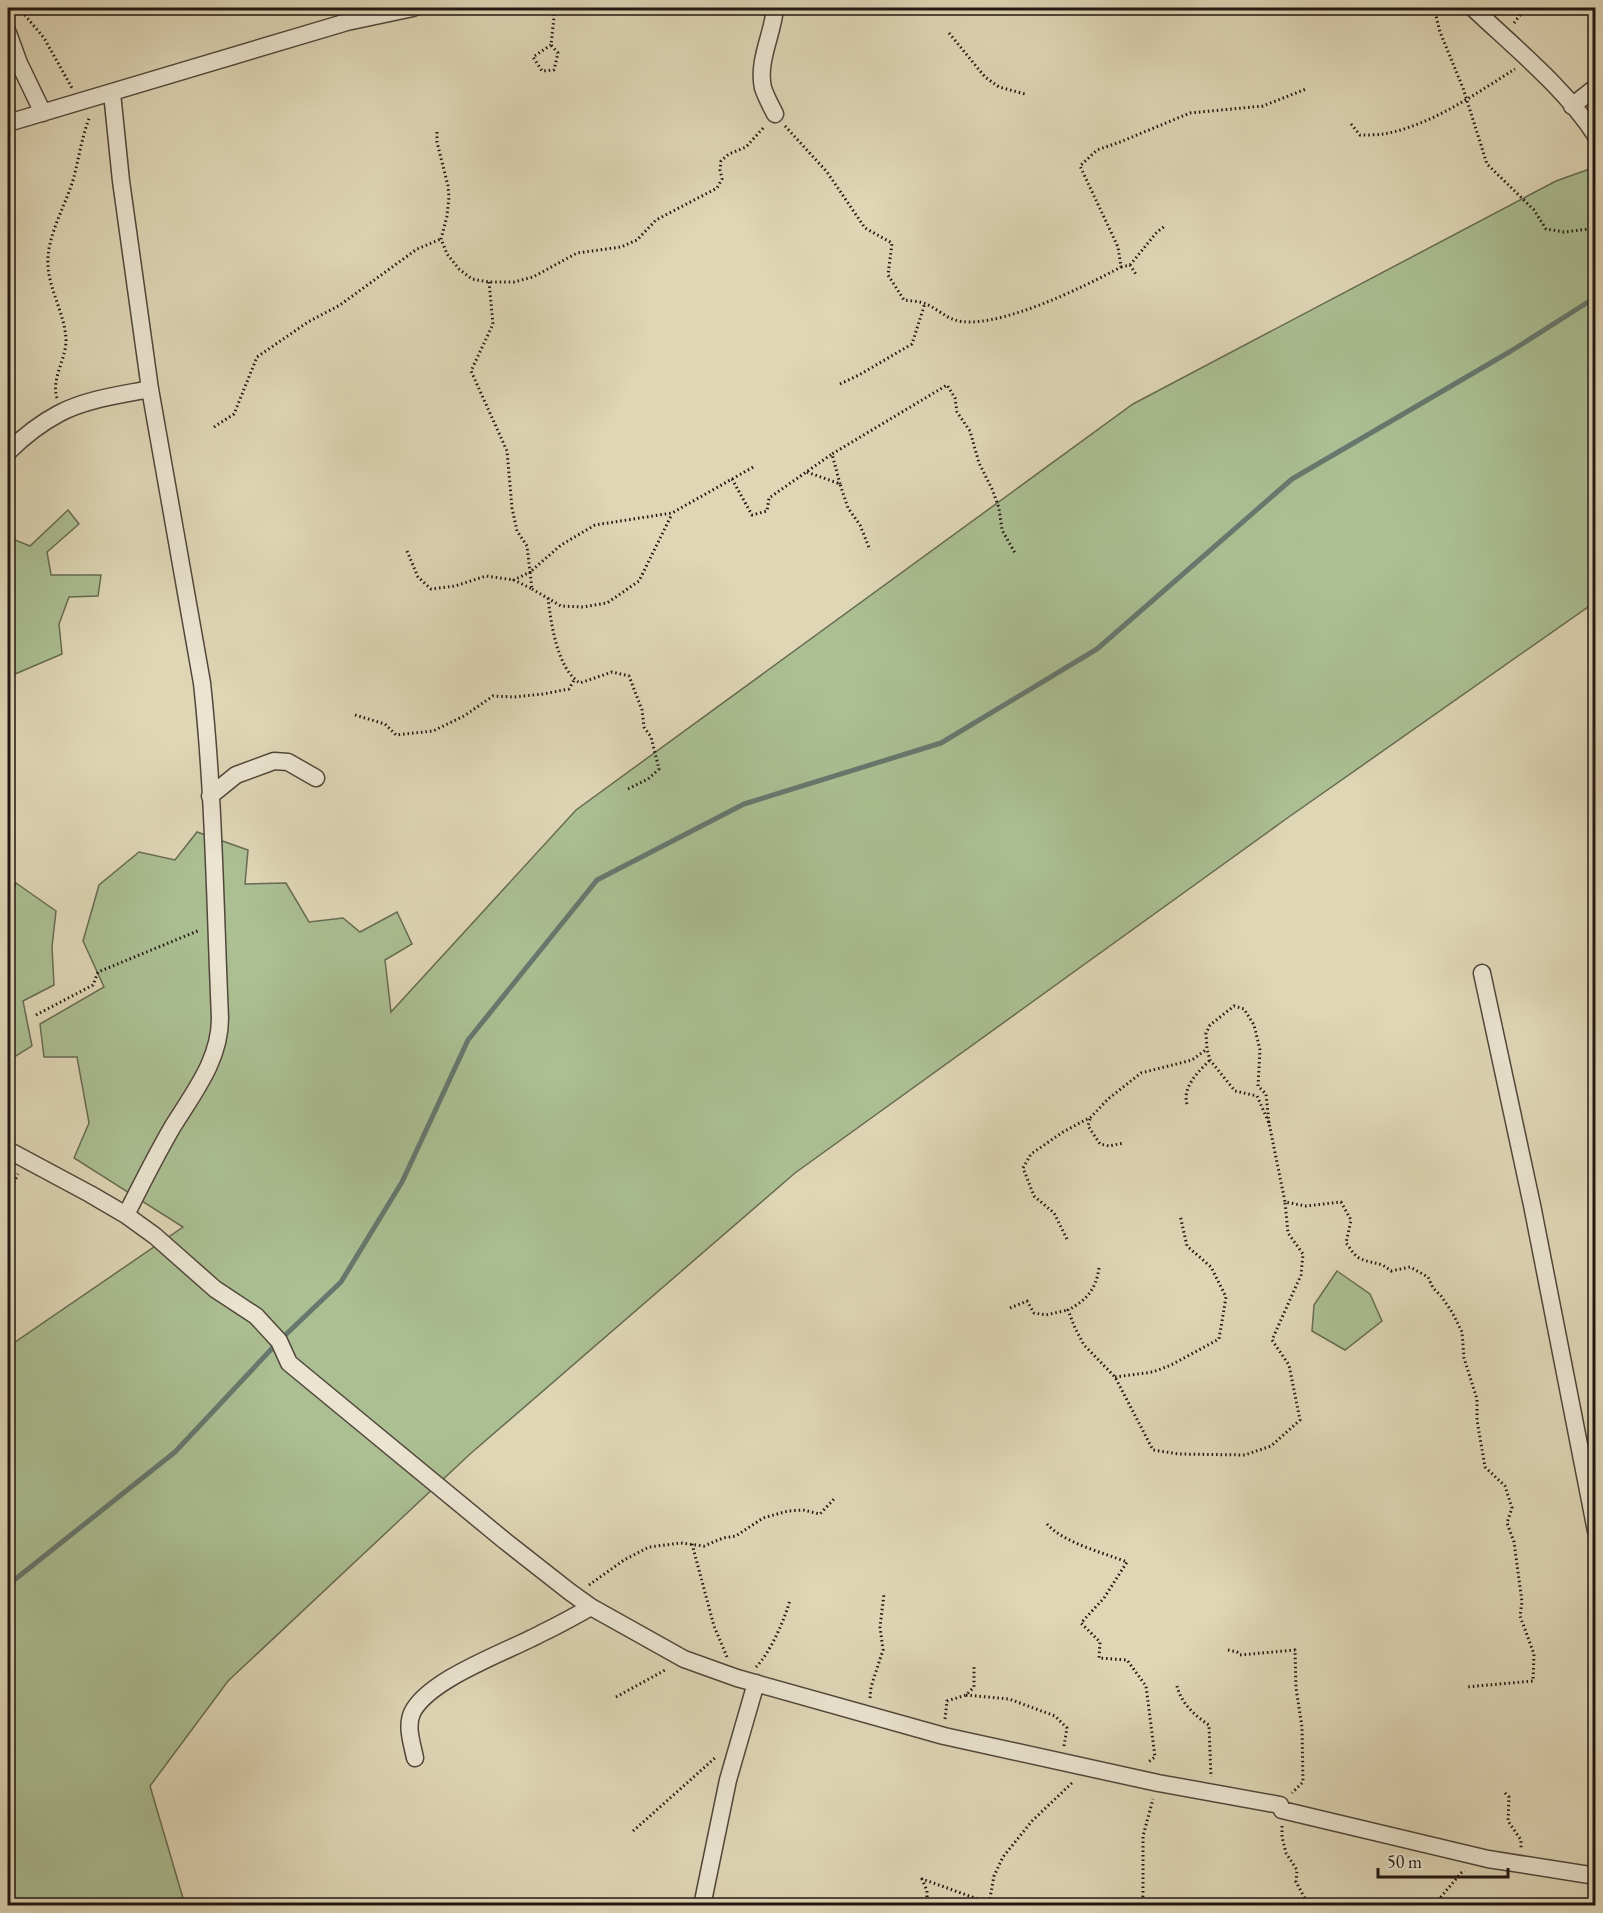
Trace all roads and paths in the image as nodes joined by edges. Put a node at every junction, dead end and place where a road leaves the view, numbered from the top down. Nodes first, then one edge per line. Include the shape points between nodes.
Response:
1 (20, 8) edge
2 (413, 8) edge
3 (555, 8) edge
4 (775, 8) edge
5 (1434, 8) edge
6 (1473, 8) edge
7 (8, 33) edge
8 (950, 33) dead end
9 (551, 45) junction
10 (1529, 60) junction
11 (1596, 87) edge
12 (1306, 89) dead end
13 (1025, 94) dead end
14 (105, 95) junction
15 (1466, 100) junction
16 (80, 102) junction
17 (1572, 106) junction
18 (43, 113) junction
19 (775, 114) junction
20 (8, 123) edge
21 (1351, 124) dead end
22 (437, 132) dead end
23 (1596, 136) edge
24 (1164, 226) dead end
25 (1596, 231) edge
26 (441, 239) junction
27 (1130, 265) junction
28 (1121, 267) junction
29 (1137, 276) dead end
30 (489, 282) junction
31 (925, 303) junction
32 (840, 384) dead end
33 (150, 389) junction
34 (60, 413) junction
35 (214, 427) dead end
36 (8, 452) edge
37 (832, 454) junction
38 (755, 466) dead end
39 (807, 472) junction
40 (732, 479) junction
41 (840, 484) junction
42 (672, 513) junction
43 (870, 550) dead end
44 (407, 551) dead end
45 (1015, 553) dead end
46 (530, 572) junction
47 (514, 580) junction
48 (532, 589) junction
49 (548, 598) junction
50 (574, 680) junction
51 (356, 715) dead end
52 (316, 778) dead end
53 (628, 789) dead end
54 (210, 796) junction
55 (216, 924) junction
56 (1482, 973) dead end
57 (36, 1015) dead end
58 (1207, 1049) junction
59 (1210, 1060) junction
60 (1187, 1104) dead end
61 (1091, 1117) junction
62 (1269, 1123) junction
63 (1124, 1143) dead end
64 (8, 1150) edge
65 (25, 1158) junction
66 (8, 1195) edge
67 (1285, 1202) junction
68 (126, 1215) junction
69 (1180, 1215) dead end
70 (1067, 1239) dead end
71 (1099, 1268) dead end
72 (1010, 1308) dead end
73 (1068, 1310) junction
74 (1115, 1377) junction
75 (834, 1499) dead end
76 (1047, 1524) dead end
77 (1596, 1531) edge
78 (692, 1544) junction
79 (570, 1592) junction
80 (884, 1594) dead end
81 (790, 1600) dead end
82 (591, 1607) junction
83 (1228, 1650) dead end
84 (684, 1659) junction
85 (974, 1668) dead end
86 (737, 1678) junction
87 (756, 1683) junction
88 (1177, 1686) dead end
89 (1466, 1687) dead end
90 (966, 1695) junction
91 (616, 1696) dead end
92 (870, 1714) junction
93 (944, 1736) junction
94 (717, 1757) dead end
95 (415, 1758) dead end
96 (1064, 1762) junction
97 (1088, 1768) junction
98 (1129, 1777) junction
99 (1158, 1783) junction
100 (1505, 1792) dead end
101 (1213, 1794) junction
102 (1281, 1807) junction
103 (633, 1831) dead end
104 (1488, 1859) junction
105 (1520, 1865) junction
106 (1596, 1876) edge
107 (702, 1905) edge
108 (927, 1905) edge
109 (1142, 1905) edge
110 (1309, 1905) edge
111 (1439, 1905) edge

1 - 16 path via 44,38
2 - 14 street via 336,25
3 - 9 path
4 - 19 street via 762,76
5 - 15 path
6 - 10 street
7 - 18 street
8 - 13 path via 985,77 999,87
9 - 9 path via 558,53 554,70 542,71 533,57
10 - 15 path
10 - 17 street
11 - 17 street
12 - 28 path via 1263,106 1190,112 1097,150 1080,166 1118,247
14 - 16 street
14 - 33 street
14 - 34 path via 83,132 74,177 48,251 48,268 65,327 65,350 55,390
15 - 21 path via 1420,123 1384,134 1360,135
15 - 25 path via 1486,164 1534,210 1546,229
16 - 18 street
17 - 23 street
18 - 20 street
19 - 30 path via 746,147 721,161 722,179 717,188 656,220 637,240 621,247 577,253 524,280
19 - 31 path via 827,172 865,228 892,243 888,275 904,300
22 - 26 path via 449,198
24 - 27 path
26 - 30 path via 459,269 472,279
26 - 35 path via 417,249 256,357 234,414
27 - 28 path
27 - 29 path
28 - 31 path via 1084,287 981,322 955,320
30 - 46 path via 494,324 471,371 507,451 512,508 517,531 527,546
31 - 32 path via 912,344
33 - 34 street
33 - 54 street via 200,665
34 - 36 street
37 - 39 path
37 - 41 path
37 - 45 path via 947,385 992,489 1002,530
38 - 40 path
39 - 40 path via 769,498 767,511 752,515
39 - 41 path
40 - 42 path
41 - 43 path
42 - 46 path via 595,525 561,545
42 - 49 path via 639,581 631,587 607,603 583,607 561,606
44 - 47 path via 418,577 432,589 486,576
46 - 47 path
46 - 48 path
47 - 48 path
48 - 49 path
49 - 50 path via 562,661
50 - 51 path via 569,689 493,696 433,731 396,735 385,724
50 - 53 path via 580,683 612,672 629,676 659,769
52 - 54 street via 288,762 274,761 236,775
54 - 55 street
55 - 57 path via 98,972 93,985
55 - 68 street via 220,1031 216,1050
56 - 77 street
58 - 59 path
58 - 61 path via 1192,1060 1142,1073
58 - 62 path via 1210,1025 1234,1006 1244,1009 1254,1025 1260,1050 1258,1086 1266,1094
59 - 60 path via 1192,1078 1185,1098
59 - 62 path via 1235,1091 1257,1096
61 - 63 path via 1088,1126 1100,1144
61 - 70 path via 1031,1154 1023,1168 1034,1196 1054,1213
62 - 67 path
64 - 65 street
65 - 66 path
65 - 68 street
67 - 74 path via 1288,1233 1303,1254 1301,1275 1272,1340 1289,1365 1300,1420 1271,1446 1245,1455 1153,1450
67 - 89 path via 1306,1206 1341,1202 1350,1220 1346,1243 1357,1257 1381,1263 1391,1271 1410,1267 1428,1277 1462,1332 1464,1358 1477,1399 1485,1467 1505,1486 1512,1508 1507,1523 1514,1542 1522,1602 1520,1616 1534,1653 1533,1681
68 - 79 street via 215,1289 256,1316 279,1341 290,1363
69 - 74 path via 1187,1246 1211,1267 1226,1298 1219,1339 1162,1369
71 - 73 path via 1098,1280 1082,1302
72 - 73 path via 1027,1301 1034,1313 1046,1316
73 - 74 path via 1084,1345
75 - 78 path via 820,1514 788,1511 763,1518 736,1536 704,1546
76 - 98 path via 1074,1542 1127,1562 1104,1598 1081,1623 1100,1642 1099,1658 1127,1660 1146,1686 1155,1757
78 - 79 path via 649,1547 585,1587
78 - 86 path via 714,1626
79 - 82 street
80 - 92 path via 880,1627 883,1650 871,1687
81 - 86 path via 766,1656 757,1667
82 - 84 street
82 - 95 street via 449,1679 428,1694 410,1719
83 - 102 path via 1240,1655 1295,1650 1303,1782
84 - 86 street
84 - 91 path
85 - 90 path via 974,1687
86 - 87 street
87 - 92 street
87 - 107 street via 728,1780
88 - 101 path via 1179,1696 1209,1725
90 - 93 path via 947,1701
90 - 96 path via 1009,1699 1055,1716 1067,1728
92 - 93 street
93 - 96 street
94 - 103 path
96 - 97 street
97 - 98 street
97 - 108 path via 1032,1821 1003,1857 994,1876 989,1903 922,1879
98 - 99 street
99 - 101 street
99 - 109 path via 1143,1836
100 - 105 path via 1509,1797 1508,1821 1521,1840
101 - 102 street
102 - 104 street
102 - 110 path via 1286,1853 1297,1870 1296,1882
104 - 105 street
104 - 111 path via 1461,1874 1440,1898
105 - 106 street

